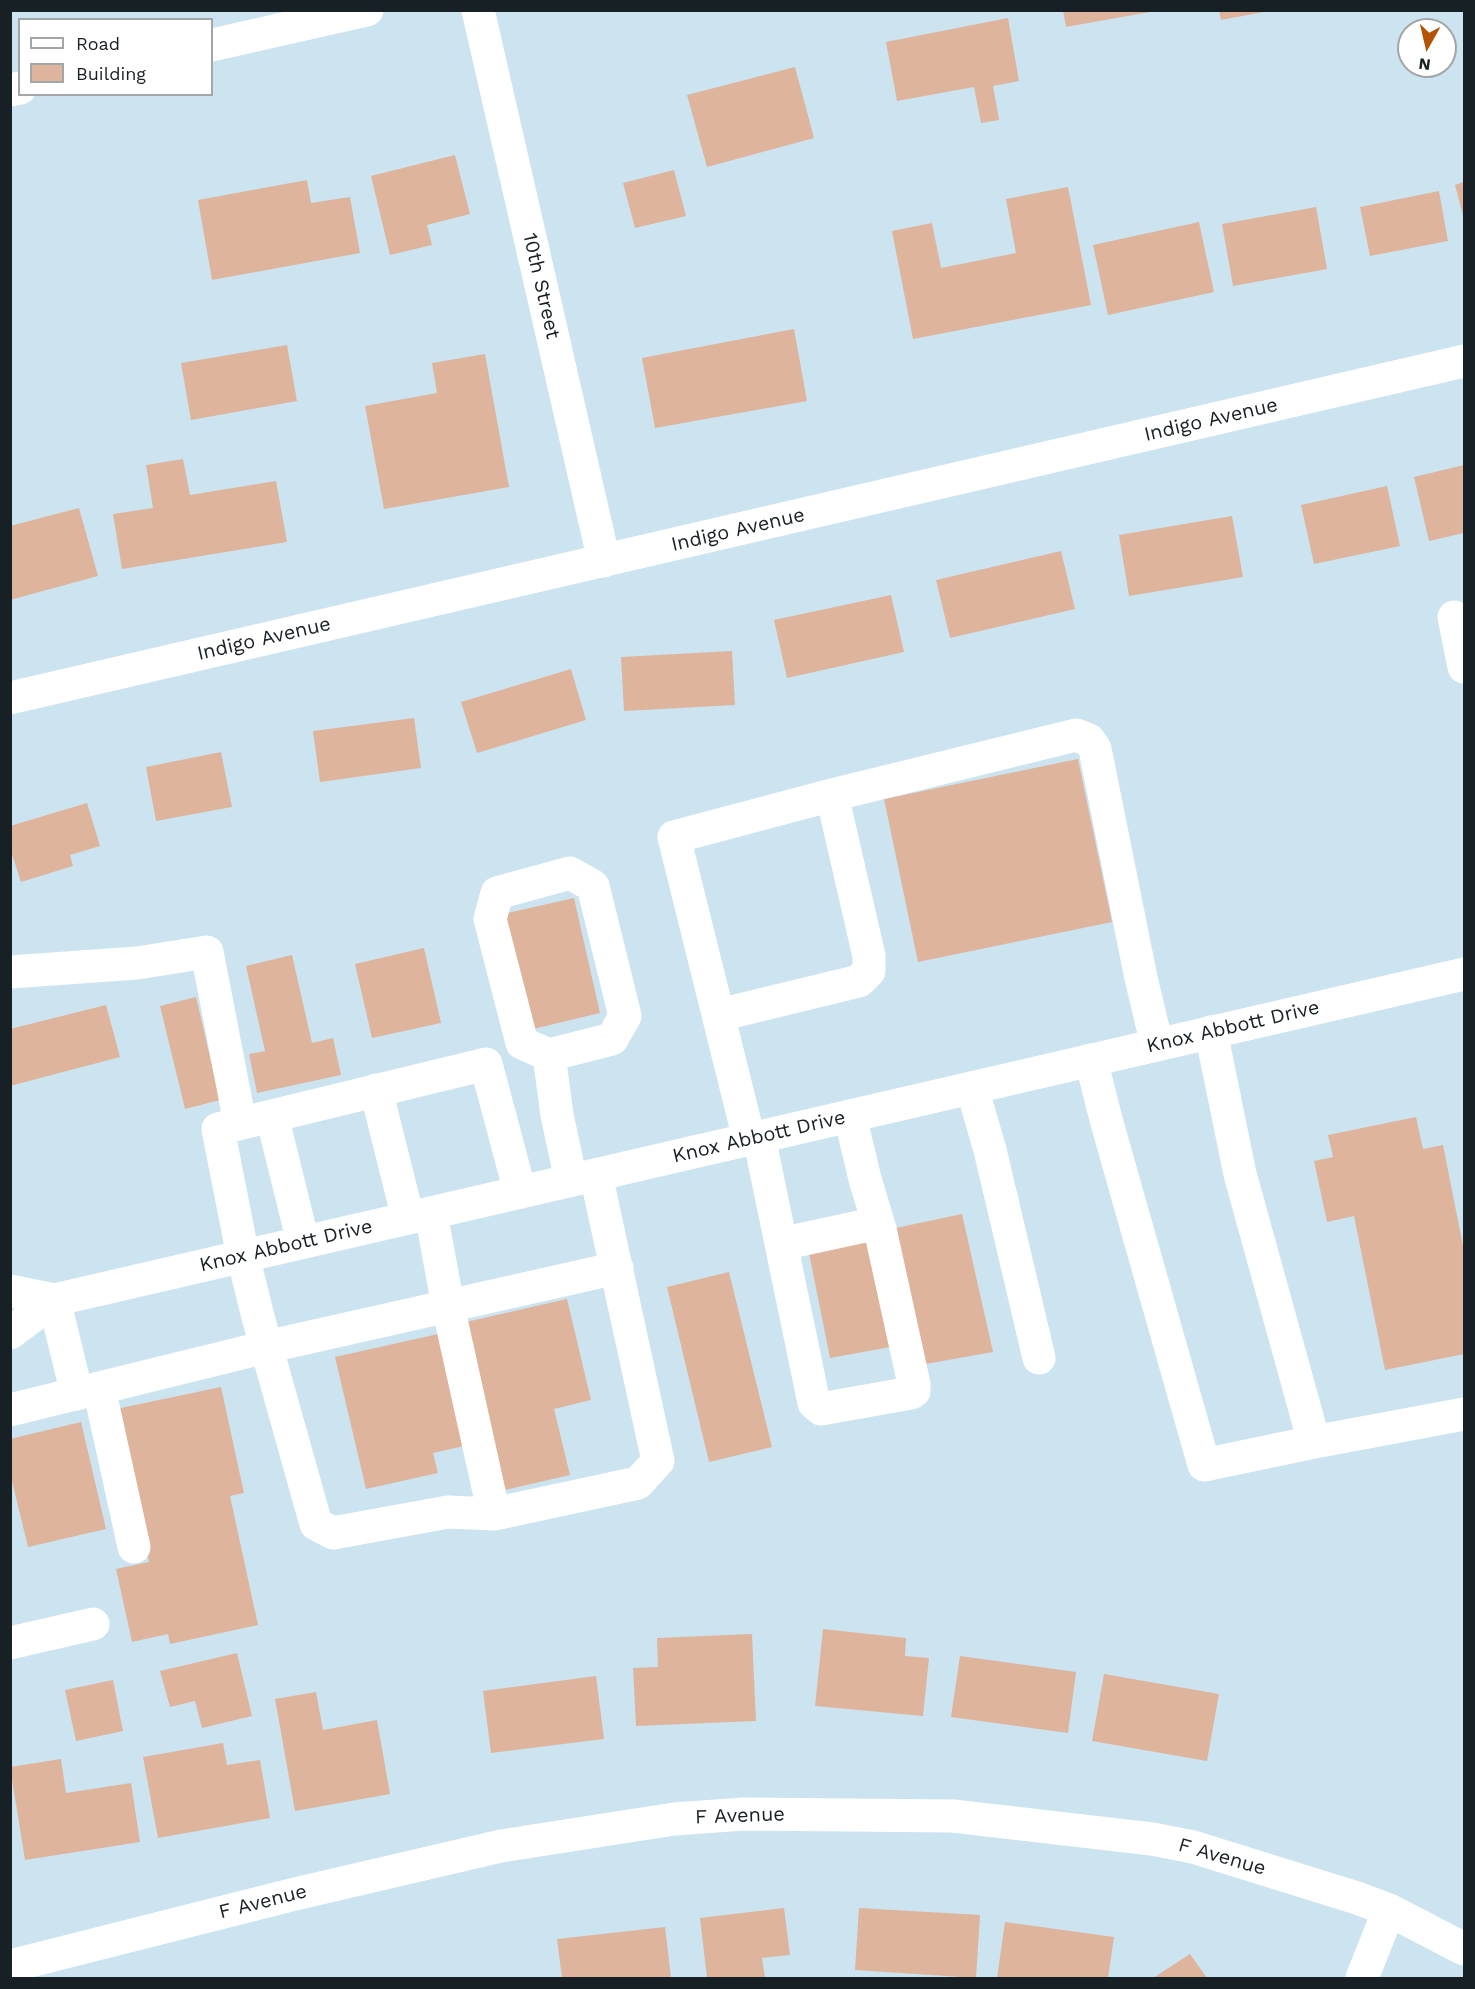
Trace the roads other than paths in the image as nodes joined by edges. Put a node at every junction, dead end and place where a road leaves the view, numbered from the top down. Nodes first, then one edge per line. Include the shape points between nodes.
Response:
1 (367, 10) edge
2 (478, 10) edge
3 (213, 45) edge
4 (1464, 361) edge
5 (604, 561) junction
6 (1454, 617) dead end
7 (1464, 667) edge
8 (10, 698) edge
9 (832, 795) junction
10 (10, 972) edge
11 (1464, 974) edge
12 (719, 1015) junction
13 (1211, 1032) junction
14 (1157, 1045) junction
15 (549, 1055) junction
16 (1091, 1060) junction
17 (972, 1088) junction
18 (376, 1090) junction
19 (272, 1116) junction
20 (850, 1116) junction
21 (240, 1123) junction
22 (754, 1138) junction
23 (584, 1177) junction
24 (520, 1192) junction
25 (420, 1216) junction
26 (878, 1222) junction
27 (303, 1242) junction
28 (781, 1244) junction
29 (243, 1256) junction
30 (617, 1268) junction
31 (10, 1291) edge
32 (54, 1300) junction
33 (448, 1306) junction
34 (10, 1333) edge
35 (266, 1347) junction
36 (1039, 1358) dead end
37 (88, 1391) junction
38 (10, 1410) edge
39 (1464, 1414) edge
40 (1314, 1442) junction
41 (494, 1514) junction
42 (134, 1546) dead end
43 (93, 1624) dead end
44 (10, 1643) edge
45 (1389, 1910) junction
46 (1464, 1949) edge
47 (10, 1966) edge
48 (1362, 1978) edge

1 - 3 street
2 - 5 street, 10th Street
4 - 5 street, Indigo Avenue
5 - 8 street, Indigo Avenue
6 - 7 street
9 - 12 street via 869,971 859,981
9 - 12 street via 674,837
9 - 14 street via 1076,735 1089,740 1095,749
10 - 21 street via 137,963 207,952
11 - 13 street, Knox Abbott Drive
12 - 22 street
13 - 14 street, Knox Abbott Drive
13 - 40 street via 1240,1174
14 - 16 street, Knox Abbott Drive
15 - 15 street via 612,1039 625,1016 592,886 570,873 497,893 490,919 522,1043
15 - 23 street via 557,1115
16 - 17 street, Knox Abbott Drive
16 - 40 street via 1204,1465
17 - 20 street, Knox Abbott Drive
17 - 36 street
18 - 19 street
18 - 24 street via 486,1064
18 - 25 street
19 - 21 street
19 - 27 street
20 - 22 street, Knox Abbott Drive
20 - 26 street
21 - 29 street via 218,1129
22 - 23 street, Knox Abbott Drive
22 - 28 street
23 - 24 street, Knox Abbott Drive
23 - 30 street
24 - 25 street, Knox Abbott Drive
25 - 27 street, Knox Abbott Drive
25 - 33 street
26 - 28 street
26 - 28 street via 914,1391 817,1407
27 - 29 street, Knox Abbott Drive
29 - 32 street, Knox Abbott Drive
29 - 35 street
30 - 33 street
30 - 41 street via 658,1461 638,1483
31 - 32 street, Knox Abbott Drive
32 - 34 street, Knox Abbott Drive
32 - 37 street
33 - 35 street
33 - 41 street
35 - 37 street
35 - 41 street via 316,1524 333,1533 448,1512
37 - 38 street
37 - 42 street
39 - 40 street
43 - 44 street
45 - 46 street, F Avenue
45 - 47 street, F Avenue via 1193,1847 1152,1839 953,1816 744,1814 674,1819 501,1846
45 - 48 street

